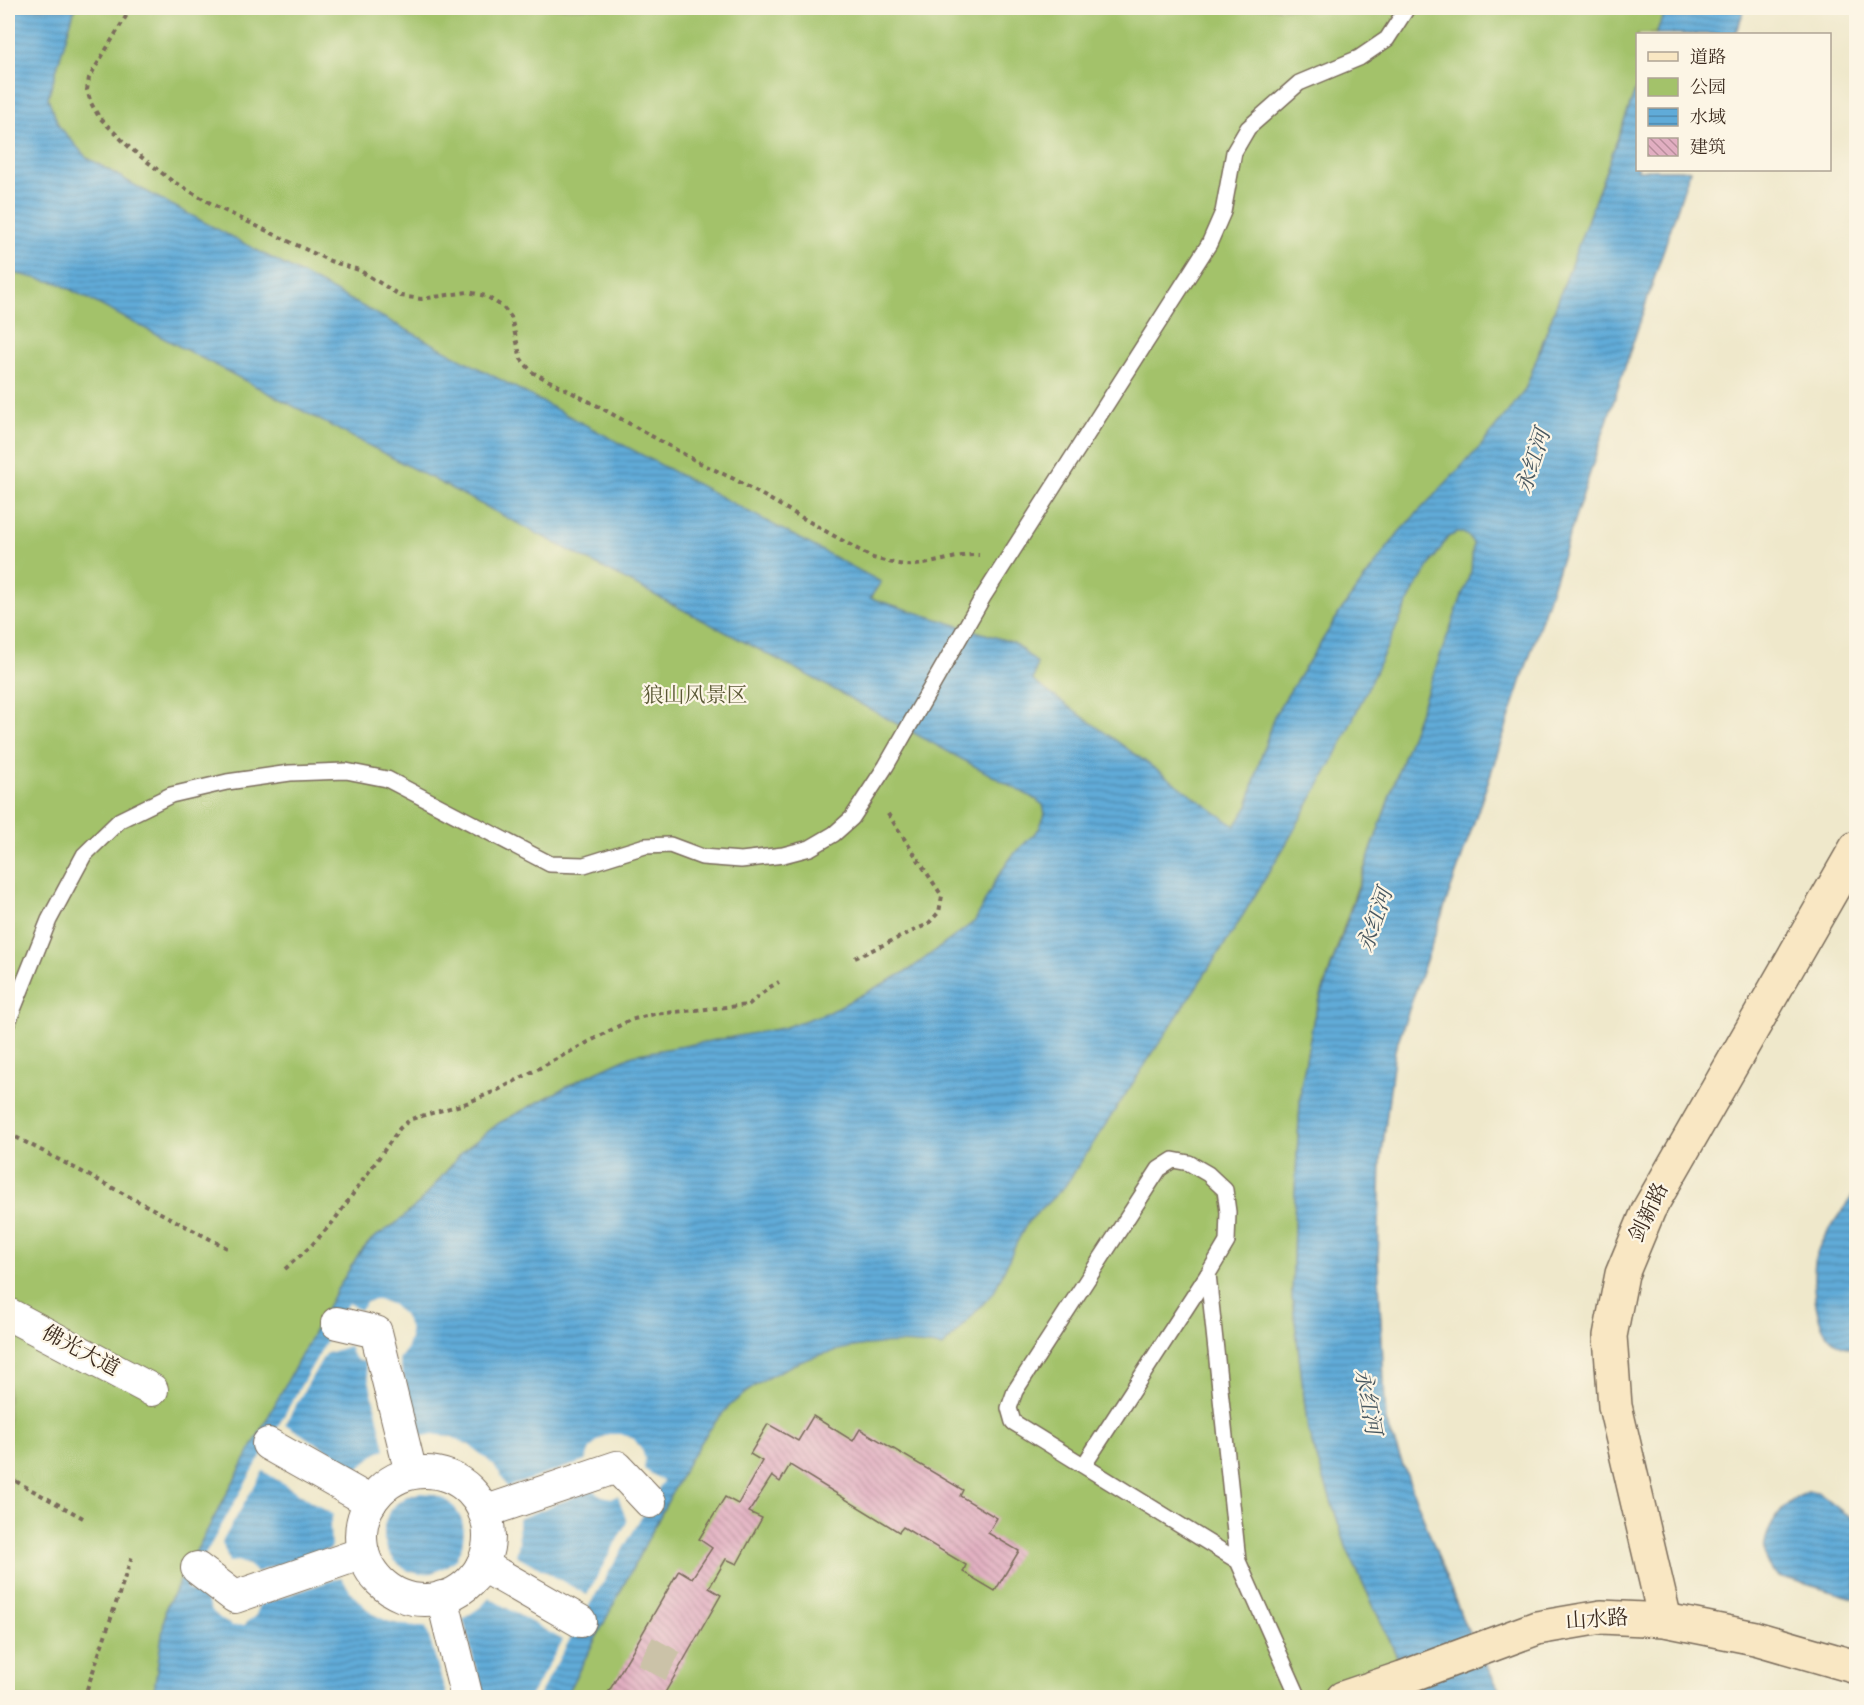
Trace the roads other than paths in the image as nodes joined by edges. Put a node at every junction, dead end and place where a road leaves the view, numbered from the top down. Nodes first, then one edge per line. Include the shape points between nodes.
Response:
1 (1407, 8) edge
2 (1857, 848) edge
3 (8, 1022) edge
4 (1208, 1274) junction
5 (8, 1314) edge
6 (337, 1323) dead end
7 (152, 1390) dead end
8 (268, 1444) dead end
9 (1084, 1466) junction
10 (411, 1473) junction
11 (371, 1502) junction
12 (651, 1502) dead end
13 (484, 1512) junction
14 (363, 1553) junction
15 (1238, 1561) junction
16 (482, 1565) junction
17 (197, 1568) dead end
18 (442, 1597) junction
19 (1665, 1620) junction
20 (580, 1621) dead end
21 (1857, 1667) edge
22 (467, 1698) edge
23 (1299, 1698) edge
24 (1343, 1698) edge

1 - 3 lane via 1387,39 1359,58 1299,83 1248,129 1234,152 1222,212 1209,243 982,597 872,788 852,818 834,834 810,848 741,860 702,857 670,845 645,846 584,866 550,864 387,779 346,771 290,773 228,782 171,795 120,820 84,855 49,920
2 - 19 street, 剑新路 via 1649,1209 1622,1274 1610,1336 1615,1406
4 - 9 lane
4 - 9 lane via 1227,1242 1225,1190 1189,1163 1173,1160 1159,1169 1016,1391 1009,1408 1013,1422
4 - 15 lane
5 - 7 street, 佛光大道
6 - 10 street via 376,1332
8 - 11 street
9 - 15 lane
10 - 11 street via 381,1487
10 - 13 street via 445,1474 465,1485
11 - 14 street via 361,1524
12 - 13 street via 617,1467
13 - 16 street via 489,1545
14 - 17 street via 235,1597
14 - 18 street via 378,1580 394,1593 413,1599
15 - 23 lane
16 - 18 street via 469,1582
16 - 20 street
18 - 22 street
19 - 21 street, 山水路 via 1755,1638
19 - 24 street, 山水路 via 1601,1617 1537,1628

